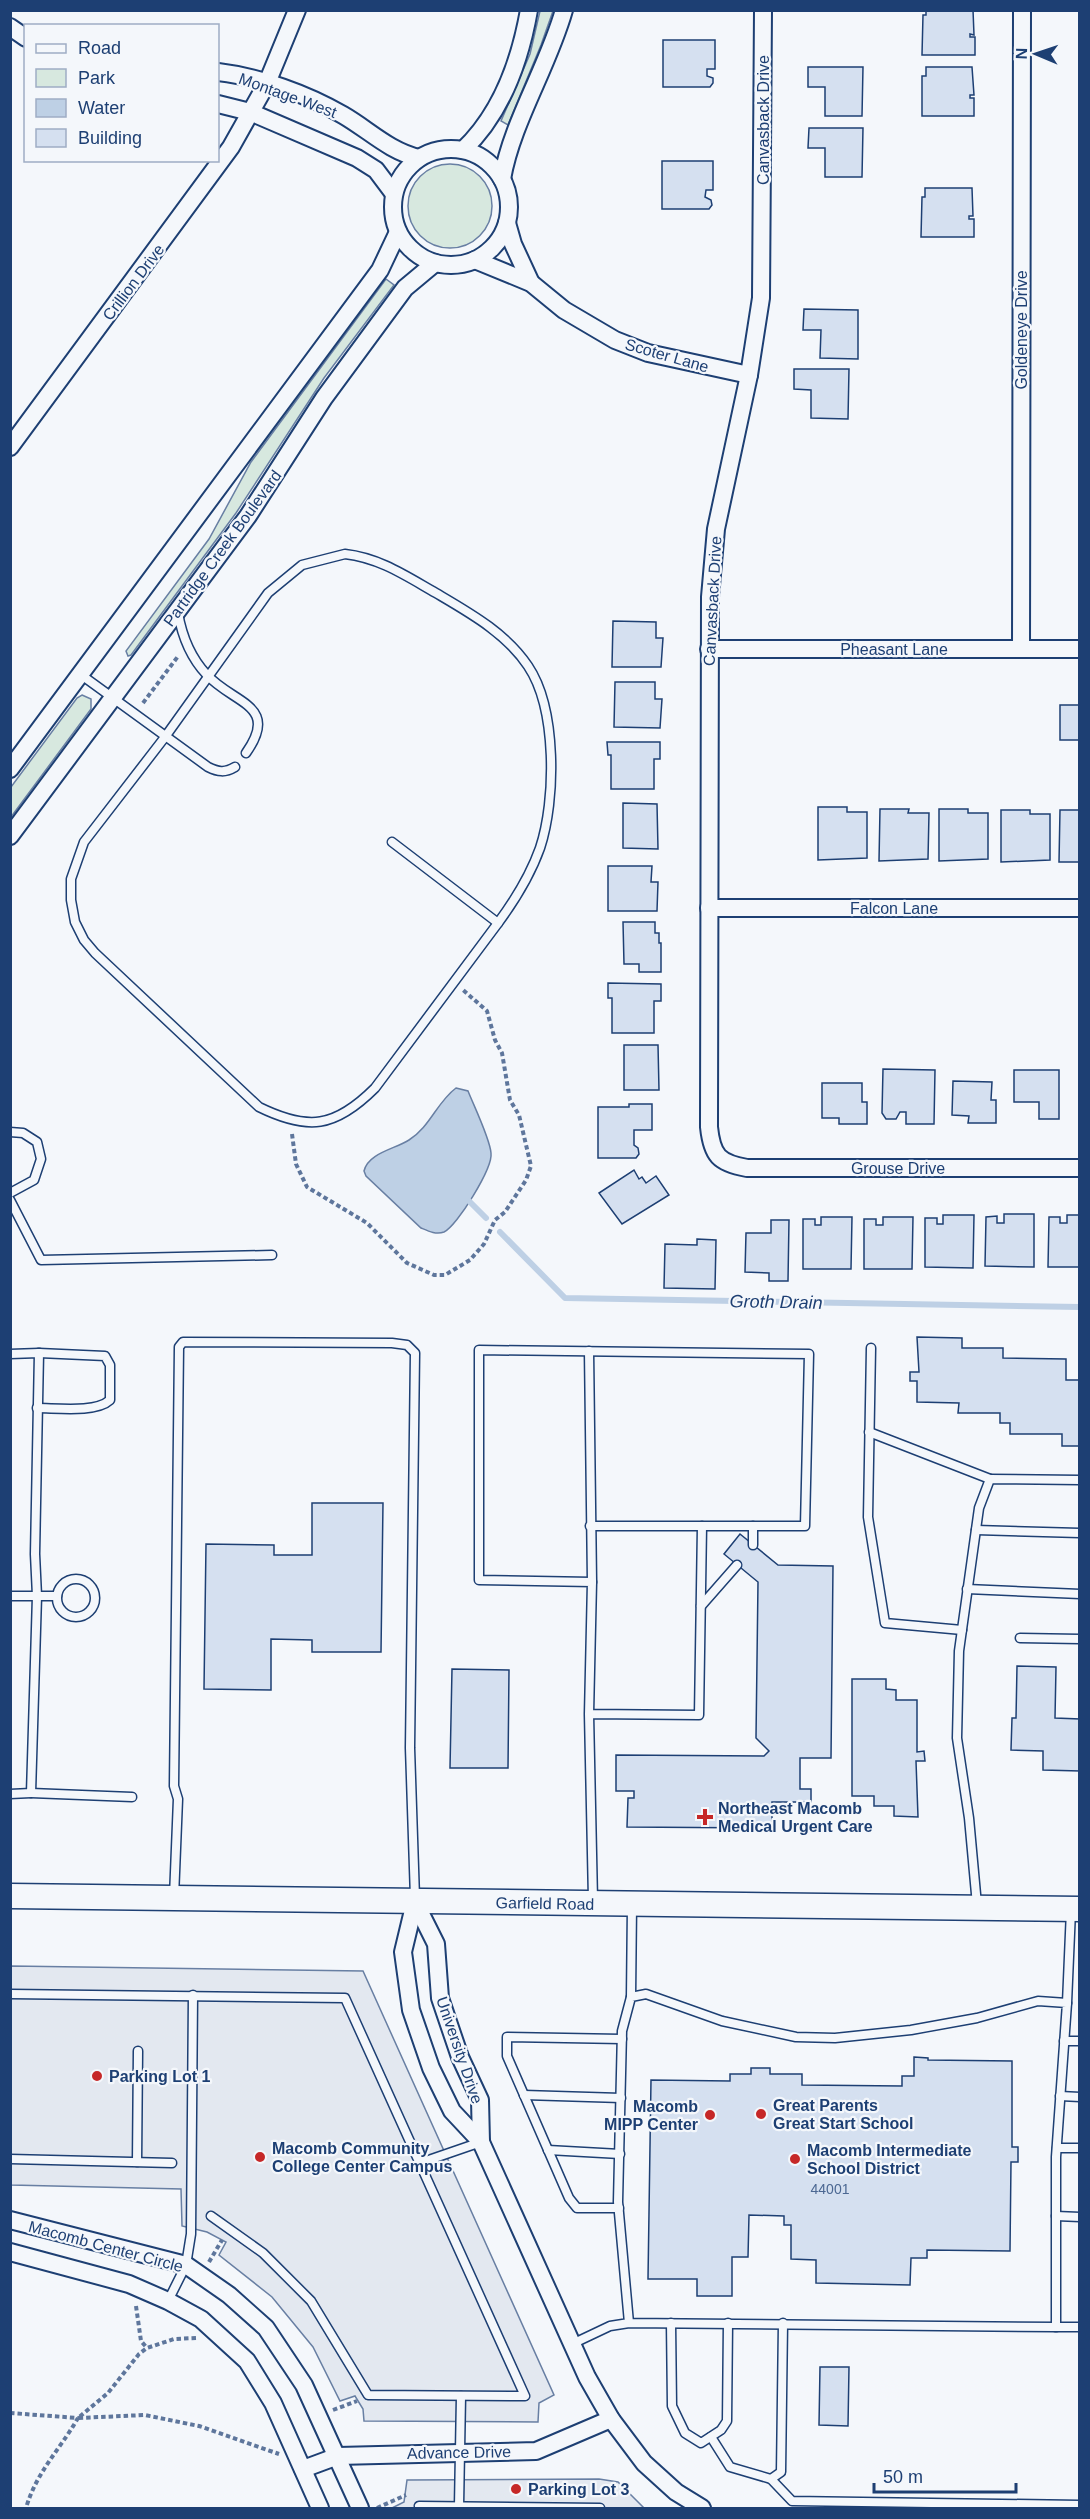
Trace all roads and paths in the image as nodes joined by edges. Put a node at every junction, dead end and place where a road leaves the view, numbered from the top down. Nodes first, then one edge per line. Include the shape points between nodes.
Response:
1 (297, 10) edge
2 (529, 10) edge
3 (564, 10) edge
4 (763, 10) edge
5 (1022, 10) edge
6 (10, 27) edge
7 (24, 37) edge
8 (219, 72) edge
9 (267, 83) junction
10 (219, 104) edge
11 (250, 112) junction
12 (464, 150) junction
13 (419, 158) junction
14 (502, 179) junction
15 (394, 194) junction
16 (507, 224) junction
17 (399, 232) junction
18 (475, 260) junction
19 (435, 263) junction
20 (531, 284) junction
21 (749, 375) junction
22 (10, 447) edge
23 (177, 611) junction
24 (709, 649) junction
25 (1021, 649) junction
26 (1080, 649) edge
27 (180, 653) dead end
28 (80, 674) junction
29 (208, 677) junction
30 (113, 699) junction
31 (143, 703) dead end
32 (165, 737) junction
33 (246, 753) dead end
34 (235, 767) dead end
35 (10, 769) edge
36 (10, 836) edge
37 (392, 842) dead end
38 (709, 908) junction
39 (1080, 908) edge
40 (498, 923) junction
41 (462, 989) dead end
42 (10, 1132) edge
43 (292, 1134) dead end
44 (718, 1158) joint
45 (1080, 1168) edge
46 (10, 1193) edge
47 (10, 1200) edge
48 (272, 1255) dead end
49 (871, 1348) dead end
50 (589, 1351) junction
51 (39, 1353) junction
52 (10, 1354) edge
53 (37, 1408) junction
54 (869, 1432) junction
55 (990, 1479) junction
56 (1080, 1480) edge
57 (590, 1526) junction
58 (702, 1526) junction
59 (753, 1526) junction
60 (976, 1530) junction
61 (1080, 1533) edge
62 (753, 1545) dead end
63 (737, 1564) dead end
64 (592, 1582) junction
65 (968, 1589) junction
66 (1080, 1594) edge
67 (10, 1596) edge
68 (37, 1596) junction
69 (57, 1596) junction
70 (701, 1606) junction
71 (962, 1630) junction
72 (1020, 1638) dead end
73 (1080, 1639) edge
74 (590, 1714) junction
75 (10, 1794) edge
76 (32, 1794) junction
77 (132, 1797) dead end
78 (10, 1896) edge
79 (174, 1898) junction
80 (415, 1902) junction
81 (593, 1904) junction
82 (632, 1904) junction
83 (977, 1908) junction
84 (1075, 1909) edge
85 (10, 1994) edge
86 (193, 1995) junction
87 (631, 1997) junction
88 (1066, 2003) junction
89 (622, 2039) junction
90 (1064, 2041) junction
91 (1080, 2041) edge
92 (138, 2050) dead end
93 (524, 2095) junction
94 (1060, 2097) junction
95 (1080, 2097) edge
96 (621, 2098) junction
97 (481, 2142) junction
98 (1057, 2148) junction
99 (1080, 2148) edge
100 (548, 2150) junction
101 (620, 2154) junction
102 (10, 2159) edge
103 (137, 2162) junction
104 (172, 2163) dead end
105 (420, 2163) junction
106 (619, 2208) junction
107 (211, 2216) dead end
108 (1056, 2216) junction
109 (1080, 2217) edge
110 (10, 2220) edge
111 (10, 2252) edge
112 (186, 2265) junction
113 (168, 2301) junction
114 (146, 2305) dead end
115 (629, 2323) junction
116 (671, 2323) junction
117 (728, 2323) junction
118 (783, 2323) junction
119 (1056, 2327) junction
120 (1080, 2327) edge
121 (193, 2335) dead end
122 (572, 2343) junction
123 (147, 2348) junction
124 (461, 2396) junction
125 (10, 2413) edge
126 (78, 2418) junction
127 (611, 2419) junction
128 (711, 2437) junction
129 (276, 2446) dead end
130 (460, 2452) junction
131 (279, 2454) junction
132 (338, 2456) junction
133 (284, 2464) dead end
134 (303, 2469) junction
135 (771, 2480) junction
136 (406, 2495) dead end
137 (1080, 2505) edge
138 (459, 2506) junction
139 (1002, 2506) edge
140 (26, 2508) edge
141 (320, 2508) edge
142 (360, 2508) edge
143 (377, 2508) edge
144 (420, 2508) edge
145 (600, 2508) edge
146 (702, 2508) edge

1 - 9 street, Crillion Drive
2 - 12 street via 515,64 502,95 484,128
3 - 14 street via 509,149
4 - 21 street, Canvasback Drive via 763,261
5 - 25 street, Goldeneye Drive
6 - 7 street
8 - 9 street, Montage West
9 - 11 street, Crillion Drive
9 - 13 street, Montage West via 317,102 393,148
10 - 11 street, Montage West
11 - 15 street, Montage West via 357,158 376,170
11 - 22 street, Crillion Drive via 231,147
12 - 13 street via 440,150
12 - 14 street via 479,156
13 - 15 street via 400,180
14 - 16 street via 508,201
15 - 17 street via 393,213
16 - 18 street via 495,245
16 - 20 street, Scoter Lane
17 - 19 street via 413,251
17 - 28 street via 380,270
18 - 19 street via 455,265
18 - 20 street, Scoter Lane
19 - 23 street, Partridge Creek Boulevard via 405,288 324,398 248,516
20 - 21 street, Scoter Lane via 564,310 615,340 648,353
21 - 24 street, Canvasback Drive via 711,564
23 - 29 lane via 194,660
23 - 30 street, Partridge Creek Boulevard
24 - 25 street, Pheasant Lane
24 - 38 street, Canvasback Drive
25 - 26 street, Pheasant Lane
27 - 31 path
28 - 30 lane
28 - 35 street
29 - 32 lane
29 - 33 lane via 253,710 258,718 257,738
29 - 40 lane via 268,592 302,565 345,554 366,556 384,564 498,632 529,667 539,689 546,714 550,793 540,847 514,901
30 - 32 lane
30 - 36 street, Partridge Creek Boulevard
32 - 34 lane via 217,771
32 - 40 lane via 84,842 71,879 75,922 94,953 259,1107 303,1123 324,1122 358,1104 375,1088
37 - 40 lane
38 - 39 street, Falcon Lane
38 - 44 street, Canvasback Drive via 709,1127 711,1146
41 - 43 path via 487,1011 531,1166 526,1180 470,1260 445,1275 434,1275 407,1263 367,1223 307,1187 296,1164
42 - 46 lane via 23,1133 37,1142 41,1159 34,1180
44 - 45 street, Grouse Drive via 747,1168
47 - 48 lane via 41,1260
49 - 54 lane
50 - 57 lane
50 - 59 lane via 810,1354 805,1526
50 - 64 lane via 479,1350 479,1580
51 - 52 lane
51 - 53 lane
51 - 53 lane via 105,1356 110,1365 110,1400 103,1406
53 - 68 lane
54 - 55 lane
54 - 71 lane via 868,1517 885,1623
55 - 56 lane
55 - 60 lane
57 - 58 lane
57 - 64 lane
58 - 59 lane
58 - 70 lane
59 - 62 lane
60 - 61 lane
60 - 65 lane
63 - 70 lane
64 - 74 lane
65 - 66 lane
65 - 71 lane
67 - 68 lane
68 - 69 lane
68 - 76 lane
69 - 69 lane via 60,1610 70,1617 82,1617 94,1604 90,1585 78,1579 60,1586
70 - 74 lane via 699,1714
71 - 83 lane via 957,1738
72 - 73 lane
74 - 81 lane
75 - 76 lane
76 - 77 lane
78 - 79 main road, Garfield Road
79 - 80 main road, Garfield Road
79 - 80 lane via 178,1799 174,1776 179,1347 183,1342 392,1343 407,1345 415,1353 410,1758
80 - 81 main road, Garfield Road
80 - 97 street, University Drive via 436,1944 440,1998 480,2100
80 - 97 street, University Drive via 403,1952 411,2010 431,2068 452,2111
81 - 82 main road, Garfield Road
82 - 83 main road, Garfield Road
82 - 87 lane
83 - 84 main road, Garfield Road
84 - 88 lane
85 - 86 lane
86 - 105 lane via 345,1998
86 - 112 lane via 191,2235
87 - 88 lane via 646,1994 722,2021 796,2037 836,2038 977,2018 1038,2001
87 - 89 lane
88 - 90 lane
89 - 93 lane via 507,2037 507,2056
89 - 96 lane
90 - 91 lane
90 - 94 lane
92 - 103 lane
93 - 96 lane
93 - 100 lane
94 - 95 lane
94 - 98 lane
96 - 101 lane
97 - 105 lane
97 - 122 street, University Drive
98 - 99 lane
98 - 108 lane
100 - 101 lane
100 - 106 lane via 577,2208
101 - 106 lane
102 - 103 lane
103 - 104 lane
105 - 124 lane via 525,2396
106 - 115 lane
107 - 124 lane via 263,2253 311,2301 368,2395
108 - 109 lane
108 - 119 lane
110 - 112 street, Macomb Center Circle
111 - 113 street, Macomb Center Circle via 129,2284
112 - 113 lane
112 - 132 street, Macomb Center Circle via 229,2295 266,2328 304,2385
113 - 134 street, Macomb Center Circle via 201,2319 247,2361 273,2403
114 - 123 path via 136,2302 141,2341
115 - 116 lane
115 - 122 lane via 610,2326
116 - 117 lane
116 - 128 lane via 672,2406 685,2433 702,2443
117 - 118 lane
117 - 128 lane via 727,2421
118 - 119 lane
118 - 135 lane via 782,2472
119 - 120 lane
121 - 123 path via 197,2338 174,2339
122 - 127 street, University Drive
123 - 126 path via 108,2393
124 - 130 lane
125 - 126 path
126 - 131 path via 145,2415 199,2426
126 - 140 path via 41,2470
127 - 130 street, Advance Drive via 536,2451
127 - 146 street, University Drive via 644,2463 676,2492
128 - 135 lane via 730,2467
129 - 131 path
130 - 132 street, Advance Drive
130 - 138 lane
131 - 133 path
132 - 134 street, Advance Drive
132 - 142 street, Macomb Center Circle
134 - 141 street, Macomb Center Circle
135 - 139 lane via 792,2501
136 - 143 path
137 - 139 lane
138 - 144 lane
138 - 145 lane

